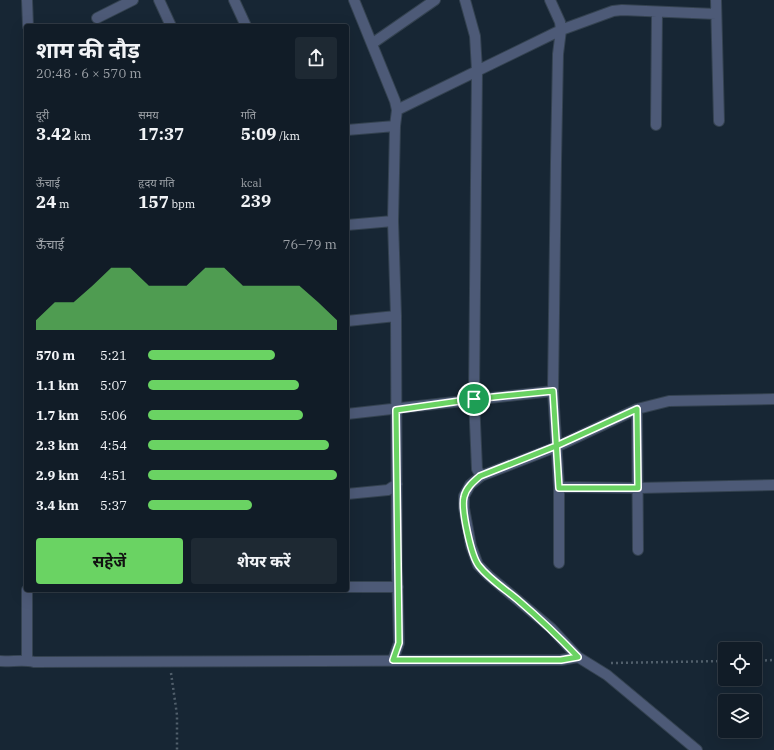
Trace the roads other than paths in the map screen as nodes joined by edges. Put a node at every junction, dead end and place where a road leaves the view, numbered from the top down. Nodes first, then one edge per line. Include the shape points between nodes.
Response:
1 (27, 0) edge
2 (133, 0) edge
3 (159, 0) edge
4 (234, 0) edge
5 (354, 0) edge
6 (435, 0) edge
7 (465, 0) edge
8 (550, 0) edge
9 (716, 0) edge
10 (623, 5) edge
11 (657, 12) junction
12 (716, 14) junction
13 (97, 18) dead end
14 (28, 24) edge
15 (170, 24) edge
16 (245, 24) edge
17 (561, 30) junction
18 (373, 43) junction
19 (477, 70) junction
20 (397, 110) junction
21 (719, 121) dead end
22 (656, 125) dead end
23 (395, 126) junction
24 (349, 130) edge
25 (393, 221) junction
26 (349, 225) edge
27 (396, 316) junction
28 (349, 321) edge
29 (553, 391) junction
30 (474, 399) junction
31 (774, 399) edge
32 (637, 409) junction
33 (396, 410) junction
34 (349, 414) edge
35 (556, 446) junction
36 (480, 476) junction
37 (397, 484) junction
38 (774, 485) edge
39 (559, 488) junction
40 (638, 488) junction
41 (349, 494) edge
42 (638, 550) dead end
43 (559, 563) dead end
44 (349, 587) edge
45 (398, 587) junction
46 (27, 592) edge
47 (578, 657) junction
48 (393, 660) junction
49 (0, 661) edge
50 (30, 661) junction
51 (697, 750) edge

1 - 14 street
2 - 13 street
3 - 15 street
4 - 16 street
5 - 18 street
6 - 18 street
7 - 19 street via 475,36
8 - 17 street
9 - 12 street
10 - 11 street
10 - 17 street
11 - 12 street
11 - 22 street
12 - 21 street
17 - 19 street
17 - 29 street via 558,54
18 - 20 street
19 - 20 street
19 - 30 street
20 - 23 street
23 - 24 street
23 - 25 street
25 - 26 street
25 - 27 street
27 - 28 street
27 - 33 street
29 - 30 street
29 - 35 street
30 - 33 street
30 - 36 street via 477,469
31 - 32 street via 669,401
32 - 35 street
32 - 40 street
33 - 34 street
33 - 37 street
35 - 36 street
35 - 39 street
36 - 47 street via 466,490 463,502 471,546 478,564 488,576 551,628
37 - 41 street via 388,490
37 - 45 street
38 - 40 street
39 - 40 street
39 - 43 street
40 - 42 street
44 - 45 street
45 - 48 street via 399,643
46 - 50 street
47 - 48 street via 561,660
47 - 51 street via 606,675
48 - 50 street
49 - 50 street

